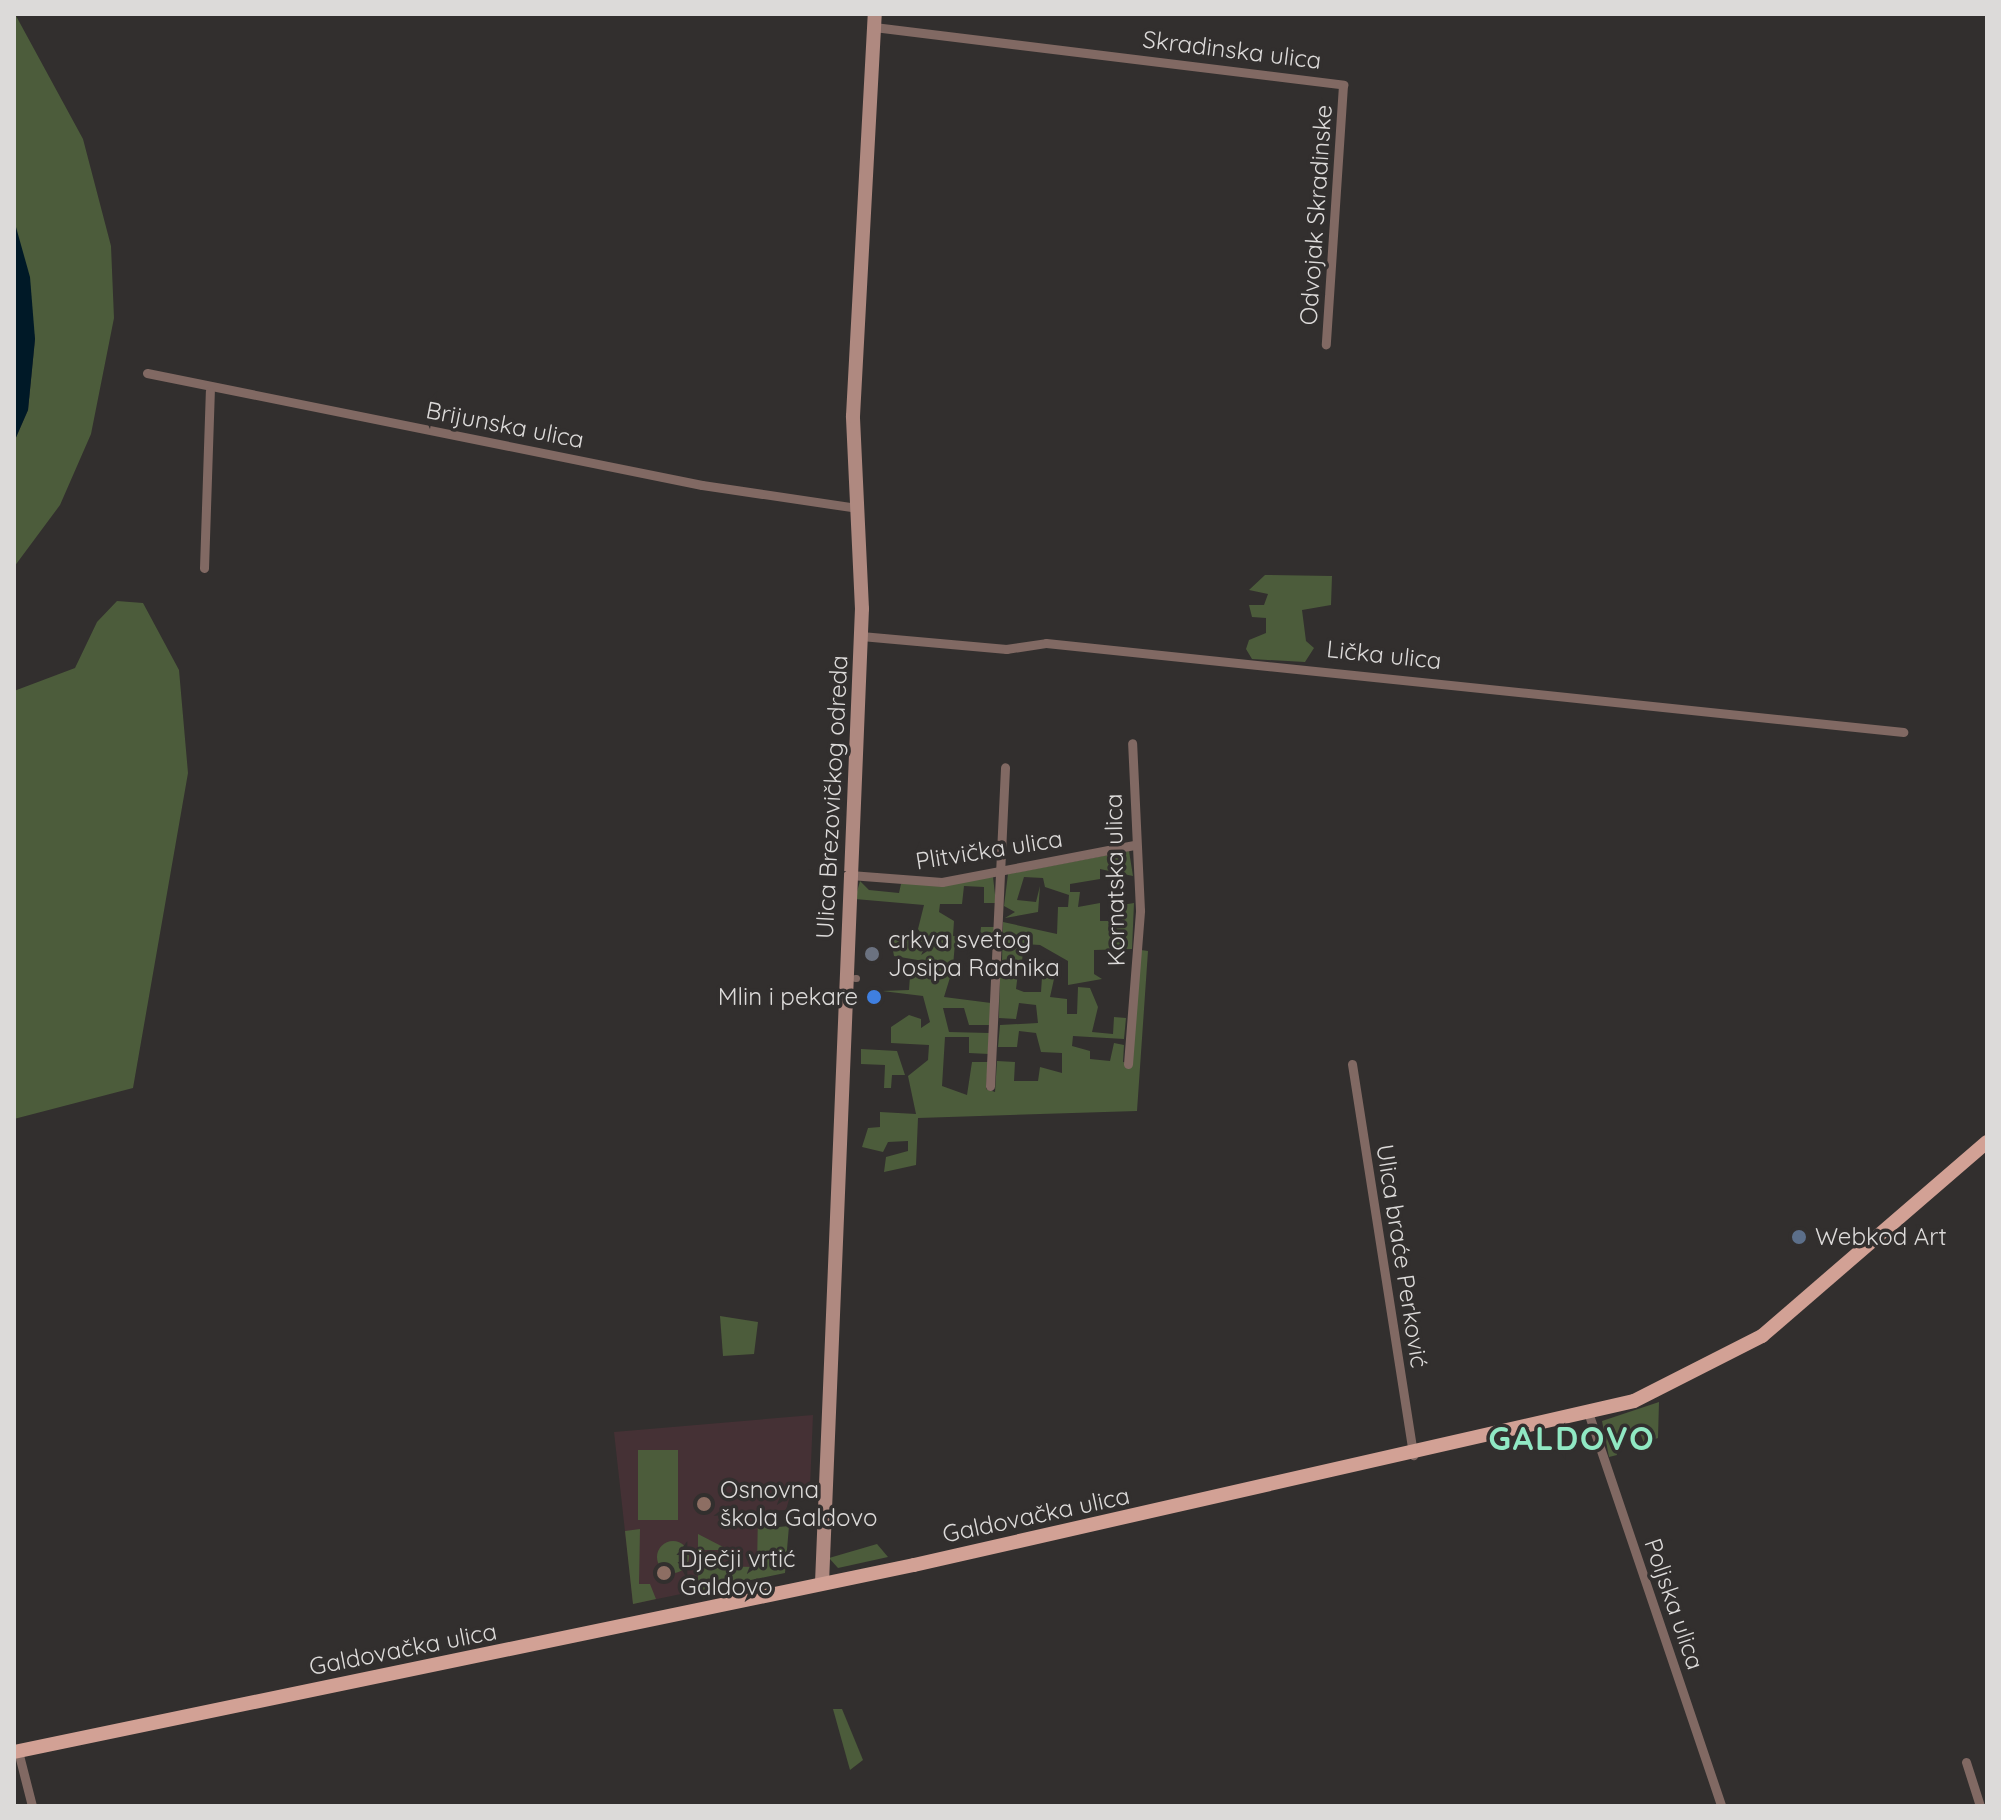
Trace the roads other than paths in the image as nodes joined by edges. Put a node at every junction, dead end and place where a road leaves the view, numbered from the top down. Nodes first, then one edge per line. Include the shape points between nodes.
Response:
1 (874, 20) edge
2 (1345, 89) joint
3 (1326, 344) dead end
4 (147, 373) dead end
5 (210, 391) junction
6 (858, 508) junction
7 (204, 568) dead end
8 (861, 636) junction
9 (1903, 732) dead end
10 (1132, 743) dead end
11 (1005, 767) dead end
12 (1135, 845) junction
13 (1001, 869) junction
14 (850, 875) junction
15 (1128, 1064) dead end
16 (1352, 1064) dead end
17 (990, 1086) dead end
18 (1987, 1142) edge
19 (1589, 1415) junction
20 (1413, 1455) junction
21 (822, 1583) junction
22 (16, 1752) edge
23 (1966, 1762) dead end
24 (32, 1806) edge
25 (1721, 1806) edge
26 (1980, 1806) edge

1 - 2 street, Skradinska ulica
1 - 6 main road, Ulica Brezovičkog odreda via 853,416
2 - 3 street, Odvojak Skradinske
4 - 5 street, Brijunska ulica
5 - 6 street, Brijunska ulica
5 - 7 street
6 - 8 main road, Ulica Brezovičkog odreda
8 - 9 street, Lička ulica via 1006,649 1046,643
8 - 14 main road, Ulica Brezovičkog odreda
10 - 12 street, Kornatska ulica
11 - 13 street
12 - 13 street, Plitvička ulica
12 - 15 street, Kornatska ulica via 1140,910
13 - 14 street, Plitvička ulica via 910,884
13 - 17 street
14 - 21 main road, Ulica Brezovičkog odreda
16 - 20 street, Ulica braće Perković
18 - 19 main road, Galdovačka ulica via 1762,1336 1678,1384
19 - 20 main road, Galdovačka ulica
19 - 25 street, Poljska ulica
20 - 21 main road, Galdovačka ulica
21 - 22 main road, Galdovačka ulica
22 - 24 street
23 - 26 street

